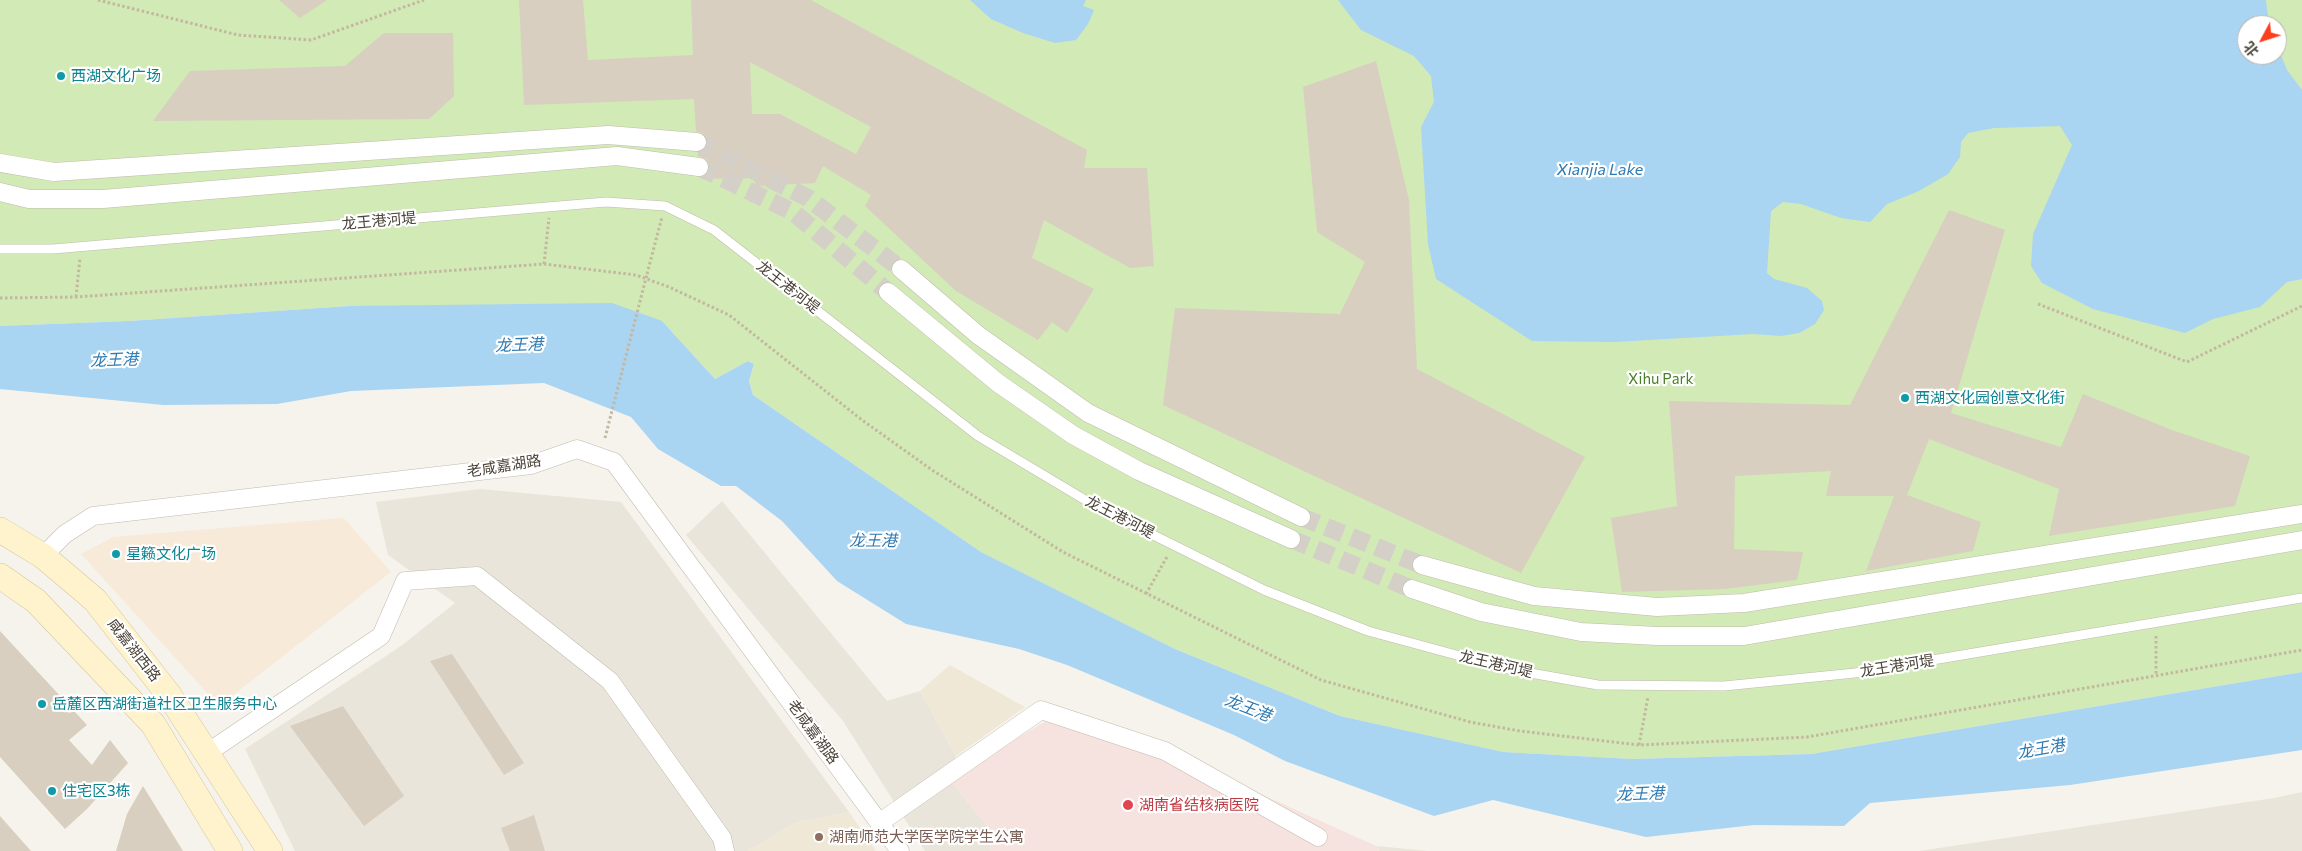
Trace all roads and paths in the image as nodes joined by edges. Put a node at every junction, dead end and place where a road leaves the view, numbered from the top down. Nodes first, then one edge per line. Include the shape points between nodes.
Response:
1 (98, 0) edge
2 (424, 0) edge
3 (697, 142) tunnel mouth
4 (0, 163) edge
5 (699, 167) tunnel mouth
6 (0, 192) edge
7 (665, 206) junction
8 (550, 207) junction
9 (82, 247) junction
10 (0, 249) edge
11 (544, 264) dead end
12 (901, 268) tunnel mouth
13 (888, 292) tunnel mouth
14 (76, 297) dead end
15 (2038, 304) dead end
16 (2302, 306) edge
17 (605, 438) dead end
18 (2302, 514) edge
19 (1301, 517) tunnel mouth
20 (0, 530) edge
21 (1291, 539) tunnel mouth
22 (2302, 540) edge
23 (1174, 545) junction
24 (44, 556) junction
25 (1422, 565) tunnel mouth
26 (0, 576) edge
27 (1412, 589) tunnel mouth
28 (1146, 594) dead end
29 (2302, 598) edge
30 (2156, 623) junction
31 (2156, 675) dead end
32 (1650, 685) junction
33 (1639, 745) dead end
34 (207, 753) junction
35 (879, 823) junction
36 (1318, 837) dead end
37 (230, 851) edge
38 (270, 851) edge
39 (726, 851) edge
40 (900, 851) edge

1 - 2 path via 238,34 310,40
3 - 4 street via 608,135 54,172
5 - 6 street via 617,156 103,199 29,199
7 - 8 lane, 龙王港河堤 via 606,202
7 - 17 path, bridge
7 - 23 lane, 龙王港河堤 via 714,230 978,436 1097,506
8 - 9 lane, 龙王港河堤
8 - 11 path
9 - 10 lane, 龙王港河堤
9 - 14 path
12 - 19 street via 978,335 1088,413
13 - 21 street via 998,383 1073,435 1139,471
15 - 16 path via 2187,362
18 - 25 street via 1744,603 1657,607 1534,596
20 - 24 main road, 咸嘉湖西路
22 - 27 street via 1744,636 1581,632 1481,612
23 - 28 path
23 - 32 lane, 龙王港河堤 via 1264,590 1368,632 1508,669 1598,685
24 - 34 main road, 咸嘉湖西路 via 96,600 169,695
24 - 35 street, 老咸嘉湖路 via 64,534 93,516 531,465 578,449 614,462
26 - 37 main road via 36,601 153,724
29 - 30 lane, 龙王港河堤
30 - 31 path
30 - 32 lane, 龙王港河堤 via 1855,673 1724,686
32 - 33 path
34 - 38 main road, 咸嘉湖西路
34 - 39 street via 381,636 405,581 477,576 610,681 722,838
35 - 36 street via 1042,710 1165,751
35 - 40 street, 老咸嘉湖路

